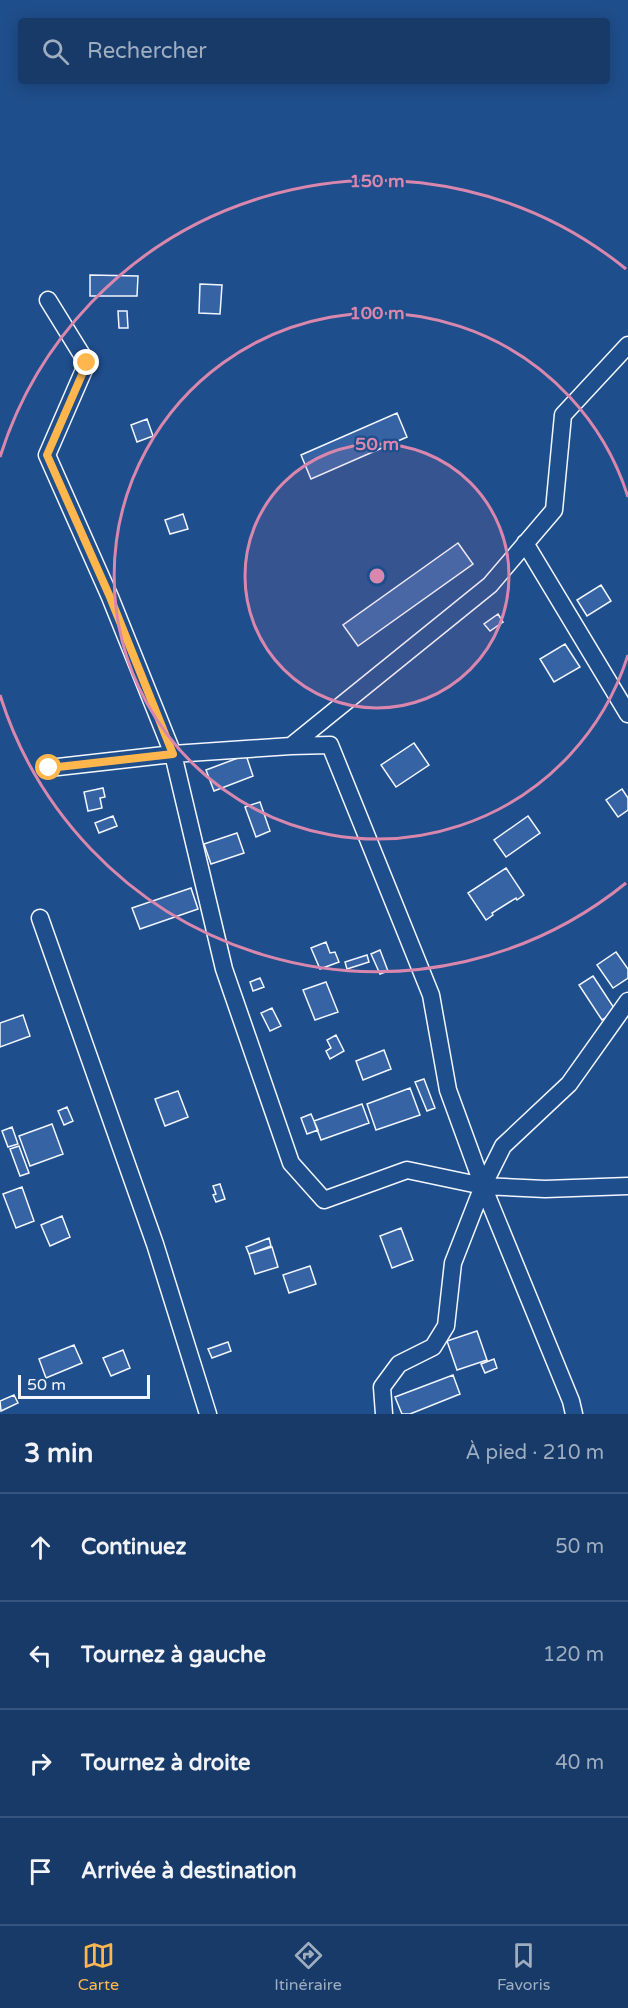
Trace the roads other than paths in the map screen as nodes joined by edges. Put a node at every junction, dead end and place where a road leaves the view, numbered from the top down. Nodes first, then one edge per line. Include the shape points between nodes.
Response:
1 (48, 300) dead end
2 (628, 345) edge
3 (525, 543) junction
4 (628, 714) edge
5 (291, 746) junction
6 (173, 754) junction
7 (49, 768) dead end
8 (40, 918) dead end
9 (628, 1001) edge
10 (483, 1186) junction
11 (628, 1186) edge
12 (208, 1414) edge
13 (384, 1414) edge
14 (574, 1414) edge

1 - 6 street via 87,363 47,455
2 - 3 street via 563,415 554,510
3 - 4 street
3 - 5 street via 490,585
5 - 6 street
5 - 10 street via 330,745 431,995 448,1090
6 - 7 street
6 - 10 street via 224,969 291,1163 324,1200 406,1170
8 - 12 street via 156,1244
9 - 10 street via 569,1083 503,1146
10 - 11 street
10 - 13 street via 453,1263 446,1326 433,1347 399,1364 382,1387
10 - 14 street

